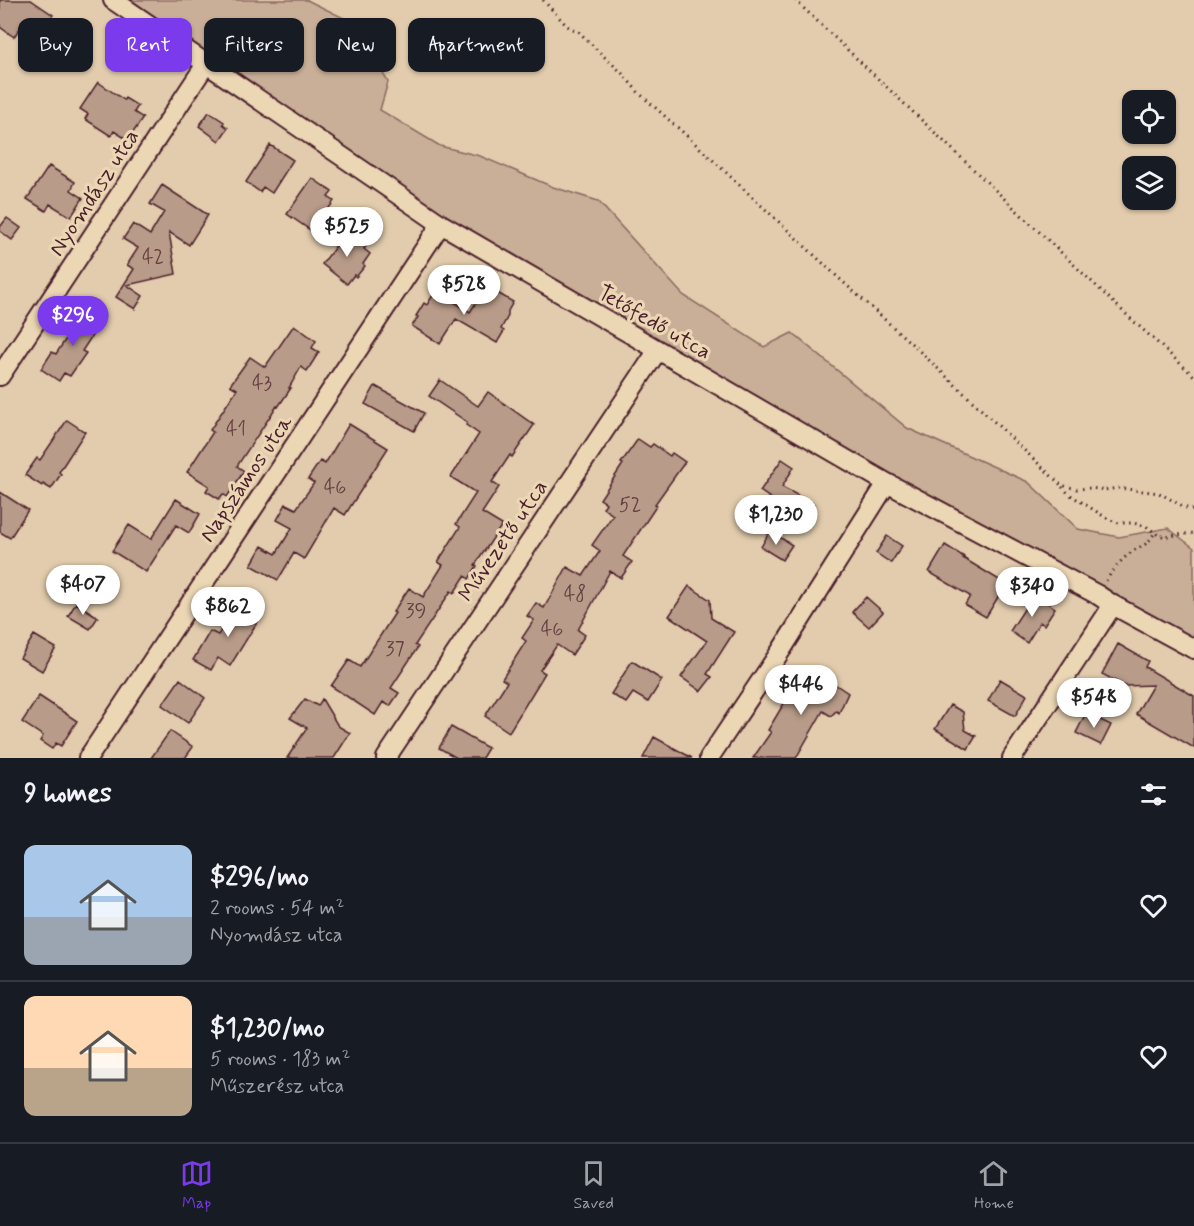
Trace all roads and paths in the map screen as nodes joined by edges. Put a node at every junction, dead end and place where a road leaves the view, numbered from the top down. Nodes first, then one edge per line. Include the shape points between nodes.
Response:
1 (113, 0) edge
2 (543, 0) edge
3 (795, 0) edge
4 (204, 63) edge
5 (204, 67) edge
6 (218, 72) edge
7 (441, 224) junction
8 (658, 350) junction
9 (0, 376) edge
10 (1194, 376) edge
11 (886, 483) junction
12 (1060, 485) junction
13 (1194, 510) edge
14 (1155, 532) junction
15 (1194, 533) edge
16 (1098, 595) junction
17 (1113, 605) junction
18 (1194, 649) edge
19 (88, 758) edge
20 (386, 758) edge
21 (709, 758) edge
22 (1012, 758) edge

1 - 4 street, Tetőfedő utca
2 - 12 path
3 - 10 path
5 - 9 street, Nyomdász utca
6 - 7 street, Tetőfedő utca
7 - 8 street, Tetőfedő utca
7 - 19 street, Napszámos utca
8 - 11 street, Tetőfedő utca
8 - 20 street, Művezető utca
11 - 16 street, Tetőfedő utca
11 - 21 street
12 - 13 path via 1159,493
12 - 14 path via 1108,519 1146,526
14 - 15 path via 1167,537
14 - 16 path via 1150,541 1121,561
16 - 17 street, Tetőfedő utca
17 - 18 street, Tetőfedő utca
17 - 22 street

